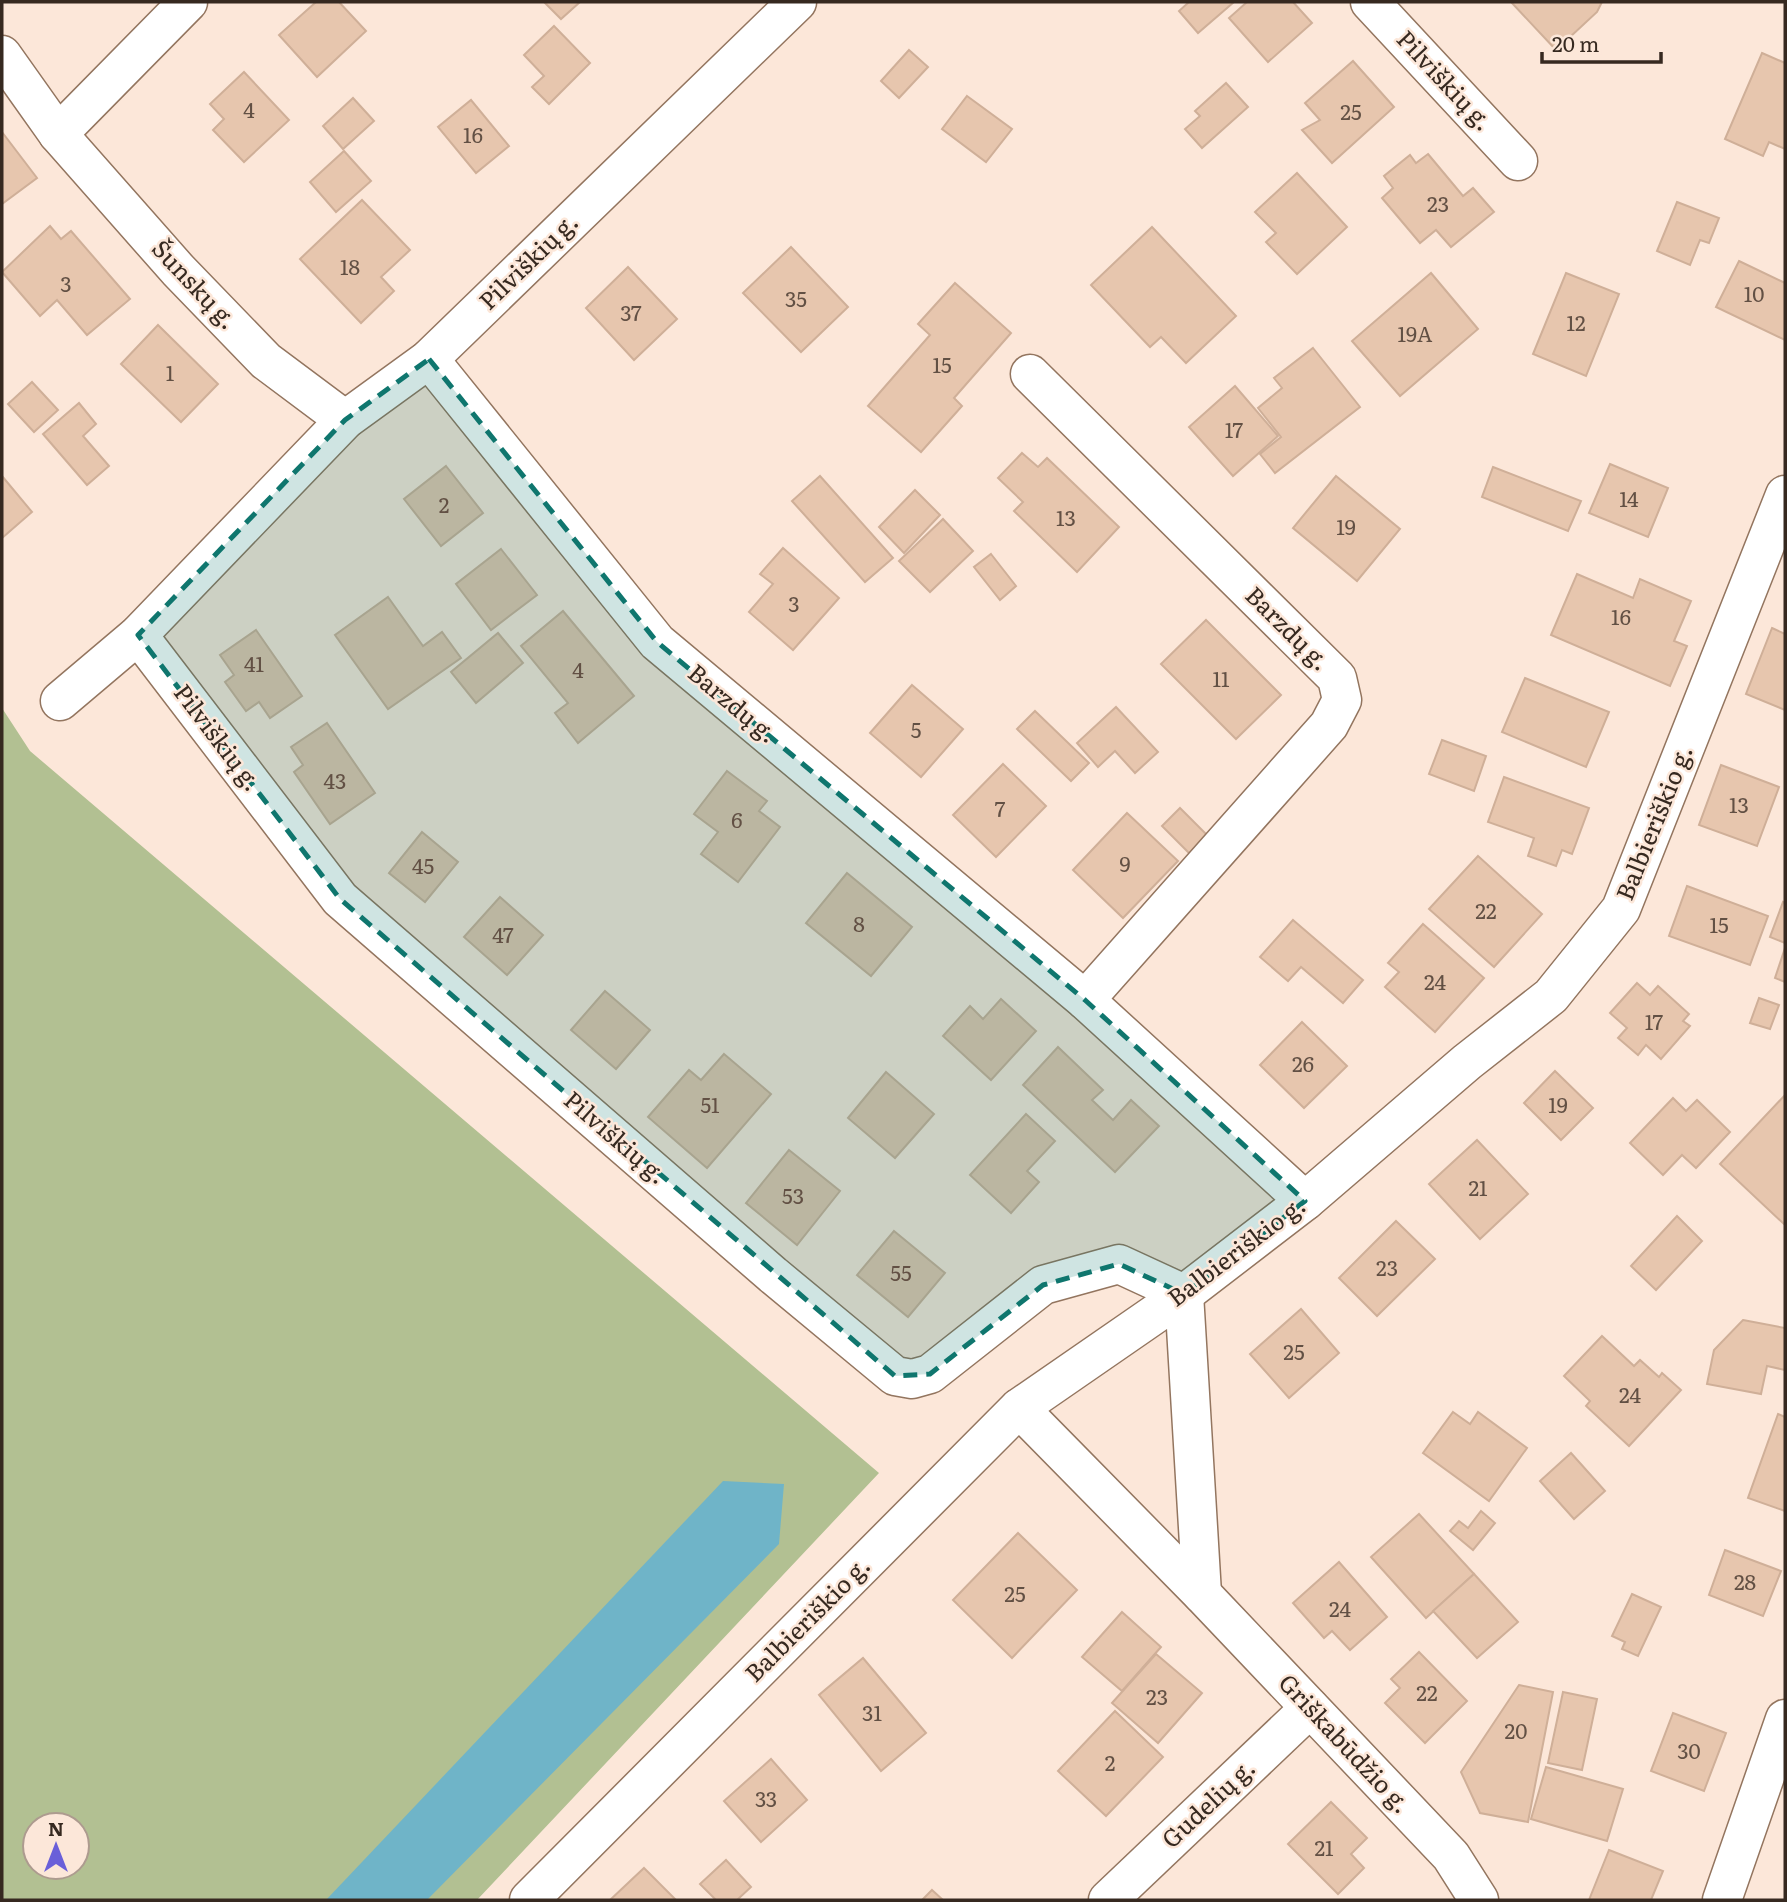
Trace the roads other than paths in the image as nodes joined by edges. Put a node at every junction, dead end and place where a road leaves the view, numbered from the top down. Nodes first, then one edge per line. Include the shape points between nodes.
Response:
1 (188, 2) edge
2 (797, 2) edge
3 (1370, 2) edge
4 (2, 55) edge
5 (58, 134) junction
6 (1518, 161) dead end
7 (429, 359) junction
8 (1030, 374) dead end
9 (345, 420) junction
10 (1785, 495) edge
11 (138, 635) junction
12 (60, 701) dead end
13 (1085, 1000) junction
14 (1305, 1201) junction
15 (1184, 1294) junction
16 (1019, 1408) junction
17 (1202, 1594) junction
18 (1310, 1708) junction
19 (1785, 1719) edge
20 (529, 1900) edge
21 (1108, 1900) edge
22 (1479, 1900) edge
23 (1722, 1900) edge

1 - 5 street
2 - 7 street, Pilviškių g.
3 - 6 street, Pilviškių g.
4 - 5 street, Šunskų g.
5 - 9 street, Šunskų g. via 265,361
7 - 9 street, Pilviškių g.
7 - 13 street, Barzdų g. via 657,642
8 - 13 street, Barzdų g. via 1337,678 1342,700 1329,725
9 - 11 street, Pilviškių g.
10 - 14 street, Balbieriškio g. via 1621,909 1551,996
11 - 12 street, Pilviškių g.
11 - 15 street, Pilviškių g. via 340,899 895,1376 912,1379 930,1374 1043,1284 1119,1264
13 - 14 street, Barzdų g.
14 - 15 street, Balbieriškio g.
15 - 16 street, Balbieriškio g.
15 - 17 street
16 - 17 street, Griškabūdžio g.
16 - 20 street, Balbieriškio g.
17 - 18 street, Griškabūdžio g.
18 - 21 street, Gudelių g.
18 - 22 street, Griškabūdžio g. via 1451,1856
19 - 23 street

